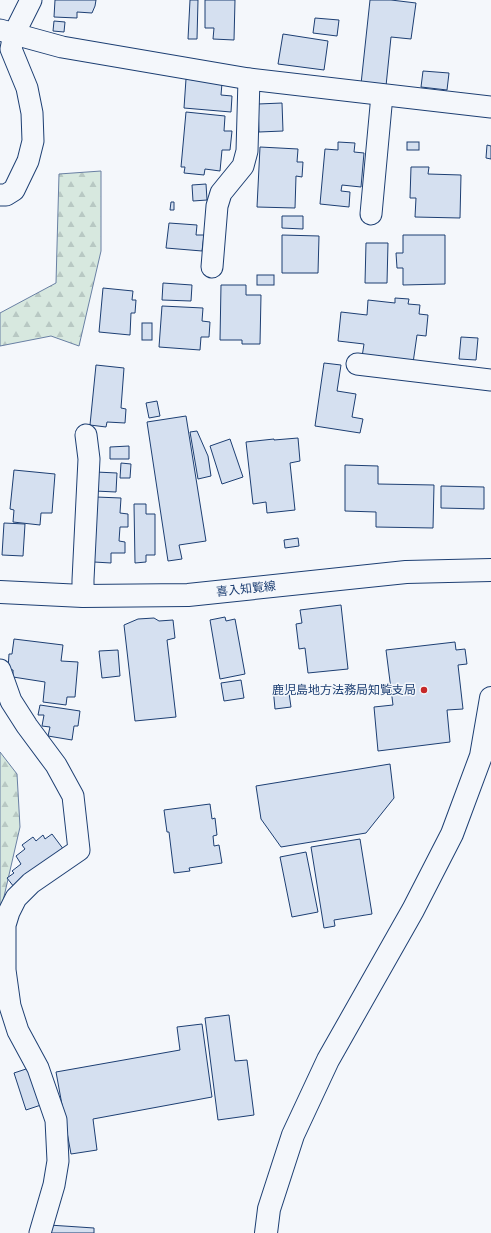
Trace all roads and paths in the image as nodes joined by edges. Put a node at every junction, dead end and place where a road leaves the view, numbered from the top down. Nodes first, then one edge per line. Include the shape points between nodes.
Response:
1 (31, 0) edge
2 (7, 32) edge
3 (249, 79) junction
4 (382, 95) junction
5 (491, 107) edge
6 (0, 195) edge
7 (371, 214) dead end
8 (212, 267) dead end
9 (357, 364) dead end
10 (491, 380) edge
11 (86, 434) dead end
12 (491, 570) edge
13 (0, 592) edge
14 (83, 596) junction
15 (0, 670) edge
16 (491, 698) edge
17 (40, 1233) edge
18 (266, 1233) edge

1 - 2 street
2 - 3 street via 62,47
2 - 6 street via 27,88 32,113 33,141 28,161 14,190 6,195
3 - 4 street
3 - 8 street via 247,151 243,166 221,193 217,206
4 - 5 street
4 - 7 street
9 - 10 street
11 - 14 street via 89,459
12 - 14 street, 喜入知覧線 via 406,572 188,595
13 - 14 street, 喜入知覧線
15 - 17 street via 11,701 56,765 73,796 79,850 31,883 16,898 5,925 5,970 10,1006 18,1031 38,1068 56,1120 58,1162
16 - 18 street via 481,756 452,834 413,910 328,1060 296,1128 269,1209

